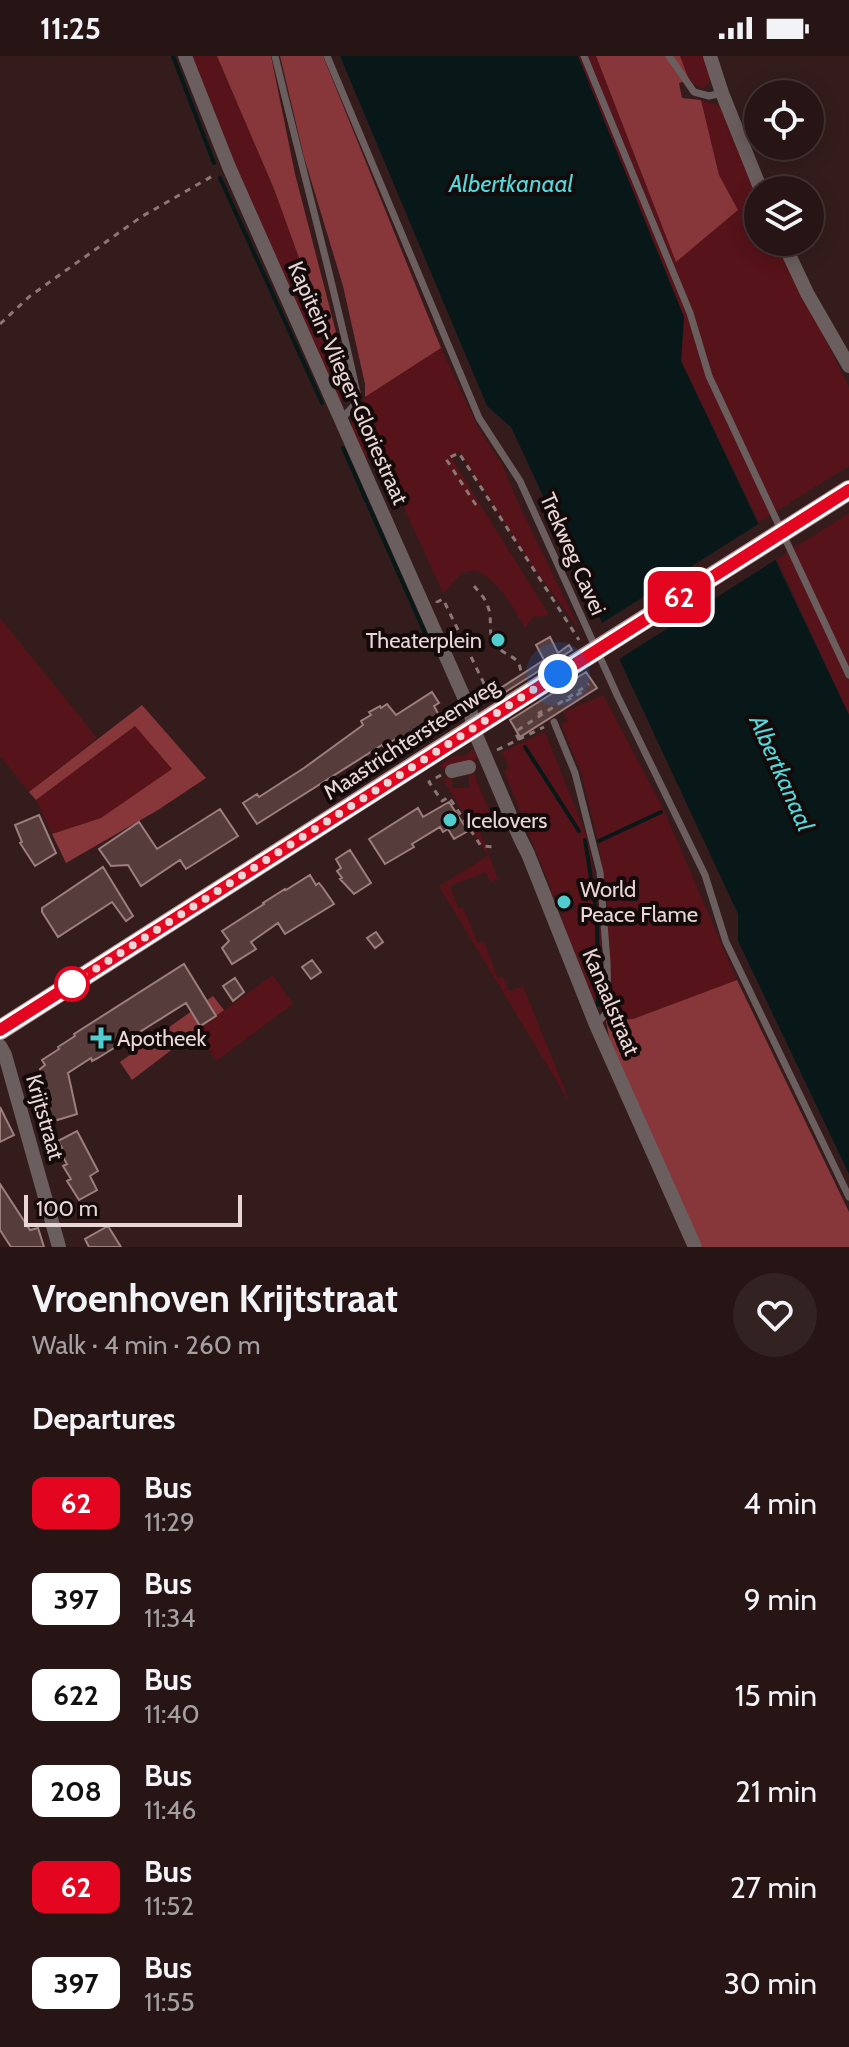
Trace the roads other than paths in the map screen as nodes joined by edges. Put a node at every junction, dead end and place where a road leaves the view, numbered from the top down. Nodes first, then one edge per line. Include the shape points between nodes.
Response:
1 (185, 56) edge
2 (275, 56) edge
3 (327, 56) edge
4 (584, 56) edge
5 (669, 56) edge
6 (710, 56) edge
7 (722, 93) junction
8 (755, 176) edge
9 (790, 256) edge
10 (849, 366) edge
11 (340, 421) junction
12 (849, 490) edge
13 (849, 675) edge
14 (548, 725) road end
15 (473, 728) junction
16 (469, 767) dead end
17 (452, 771) road end
18 (596, 1025) junction
19 (0, 1030) edge
20 (0, 1046) edge
21 (849, 1197) edge
22 (59, 1247) edge
23 (695, 1247) edge

1 - 11 street, Kapitein-Vlieger-Gloriestraat
2 - 11 lane via 357,393
3 - 21 lane, Trekweg Cavei via 479,418 520,481 705,875 726,942
4 - 13 lane via 690,313 709,376
5 - 7 lane via 694,92
6 - 7 street
7 - 8 street
9 - 10 street
11 - 15 street, Kapitein-Vlieger-Gloriestraat via 471,713
12 - 15 main road, Maastrichtersteenweg, bridge via 498,704
14 - 18 lane via 575,773 600,872 608,1011
15 - 18 street, Kanaalstraat
15 - 19 main road, Maastrichtersteenweg
16 - 17 street
18 - 23 street, Kanaalstraat
20 - 22 street, Krijtstraat

